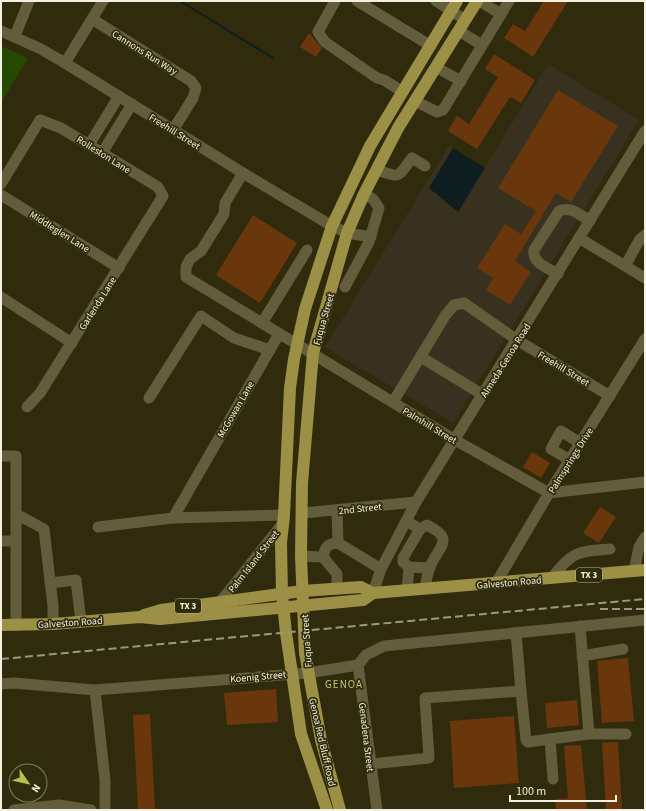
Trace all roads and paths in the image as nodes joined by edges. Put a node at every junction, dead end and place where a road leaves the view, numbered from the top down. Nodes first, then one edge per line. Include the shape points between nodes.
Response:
1 (29, 1) edge
2 (103, 1) edge
3 (335, 1) edge
4 (357, 1) edge
5 (436, 1) edge
6 (478, 1) edge
7 (509, 1) edge
8 (454, 6) edge
9 (501, 14) junction
10 (92, 19) junction
11 (465, 20) junction
12 (1, 31) edge
13 (459, 31) junction
14 (15, 36) junction
15 (482, 45) junction
16 (431, 46) junction
17 (65, 63) junction
18 (436, 67) junction
19 (461, 81) junction
20 (403, 92) junction
21 (119, 96) junction
22 (415, 101) junction
23 (132, 104) junction
24 (387, 120) junction
25 (398, 128) junction
26 (173, 130) junction
27 (644, 135) edge
28 (88, 145) junction
29 (102, 153) junction
30 (425, 166) dead end
31 (377, 170) junction
32 (243, 174) junction
33 (1, 184) edge
34 (364, 194) junction
35 (1, 195) edge
36 (163, 196) joint
37 (590, 221) junction
38 (332, 226) junction
39 (347, 233) junction
40 (645, 235) edge
41 (371, 237) junction
42 (580, 238) junction
43 (307, 250) dead end
44 (625, 266) junction
45 (118, 268) junction
46 (558, 274) junction
47 (645, 278) edge
48 (345, 287) dead end
49 (1, 298) edge
50 (262, 323) junction
51 (279, 334) junction
52 (645, 339) edge
53 (517, 340) junction
54 (72, 343) junction
55 (297, 344) junction
56 (270, 350) junction
57 (313, 353) junction
58 (421, 357) junction
59 (483, 395) junction
60 (610, 396) junction
61 (149, 398) dead end
62 (393, 402) junction
63 (27, 407) dead end
64 (455, 440) junction
65 (580, 443) junction
66 (1, 456) edge
67 (570, 460) junction
68 (645, 482) edge
69 (549, 493) junction
70 (416, 502) junction
71 (337, 510) junction
72 (303, 513) junction
73 (16, 514) junction
74 (173, 518) junction
75 (284, 518) junction
76 (406, 521) junction
77 (98, 527) dead end
78 (420, 529) junction
79 (645, 537) edge
80 (1, 540) edge
81 (16, 541) junction
82 (338, 543) junction
83 (392, 548) junction
84 (610, 549) dead end
85 (405, 555) junction
86 (301, 556) junction
87 (323, 557) junction
88 (408, 567) junction
89 (430, 568) junction
90 (381, 569) junction
91 (640, 570) edge
92 (552, 578) junction
93 (50, 583) junction
94 (496, 583) junction
95 (337, 589) junction
96 (425, 589) junction
97 (407, 590) junction
98 (302, 591) junction
99 (373, 593) junction
100 (282, 594) junction
101 (221, 601) junction
102 (304, 607) junction
103 (284, 608) junction
104 (140, 617) junction
105 (645, 620) edge
106 (81, 622) junction
107 (53, 624) junction
108 (1, 625) edge
109 (16, 625) junction
110 (580, 626) junction
111 (516, 633) junction
112 (623, 649) dead end
113 (582, 656) junction
114 (358, 665) junction
115 (291, 673) junction
116 (308, 673) junction
117 (1, 684) edge
118 (95, 690) junction
119 (521, 691) junction
120 (590, 734) junction
121 (626, 734) dead end
122 (550, 739) junction
123 (371, 764) junction
124 (553, 779) dead end
125 (14, 810) edge
126 (91, 810) edge
127 (105, 810) edge
128 (327, 810) edge
129 (340, 810) edge
130 (377, 810) edge

1 - 14 street
2 - 10 street
3 - 20 street via 318,32 325,42 377,78
4 - 16 street
5 - 8 street
6 - 9 street
6 - 11 main road, Fuqua Street
7 - 9 street
8 - 11 street
8 - 16 main road, Fuqua Street
9 - 15 street
10 - 17 street
10 - 26 street, Cannons Run Way via 191,81 196,88 193,98
11 - 13 main road, Fuqua Street
12 - 14 street, Freehill Street
13 - 15 street
13 - 18 main road, Fuqua Street
14 - 17 street, Freehill Street
15 - 19 street
16 - 20 main road, Fuqua Street
17 - 21 street, Freehill Street
18 - 19 street
18 - 22 main road, Fuqua Street
19 - 22 street via 443,110 437,112
20 - 24 main road, Fuqua Street
21 - 23 street, Freehill Street
21 - 28 street
22 - 25 main road, Fuqua Street
23 - 26 street, Freehill Street
23 - 29 street
24 - 25 street
24 - 38 main road, Fuqua Street via 370,146
25 - 31 main road, Fuqua Street
26 - 32 street, Freehill Street
27 - 37 street, Almeda-Genoa Road
28 - 29 street, Rolleston Lane
28 - 33 street, Rolleston Lane via 61,128 40,120
29 - 36 street, Rolleston Lane via 158,187
30 - 31 street via 412,158 399,175
31 - 34 main road, Fuqua Street
32 - 38 street, Freehill Street
32 - 50 street via 225,202 224,214 201,251 190,258 186,267 186,277
34 - 39 main road, Fuqua Street
34 - 41 street via 373,199 379,208
35 - 45 street, Middleglen Lane
36 - 45 street, Garlenda Lane
37 - 42 street, Almeda-Genoa Road
37 - 46 street via 565,208 559,211 534,250 535,260
38 - 39 street, Freehill Street
38 - 55 main road, Fuqua Street
39 - 41 street, Freehill Street
39 - 57 main road, Fuqua Street
40 - 44 street via 640,239
41 - 48 street
42 - 44 street
42 - 46 street, Almeda-Genoa Road
43 - 50 street
44 - 47 street
45 - 54 street, Garlenda Lane
46 - 53 street, Almeda-Genoa Road
49 - 54 street
50 - 51 street
51 - 55 street
51 - 56 street, McGowan Lane
52 - 60 street, Palmsprings Drive
53 - 58 street, Freehill Street via 464,303 454,305 445,316
53 - 59 street, Almeda-Genoa Road
53 - 60 street, Freehill Street
54 - 63 street, Garlenda Lane via 40,393
55 - 57 street
55 - 75 main road, Fuqua Street via 290,388
56 - 61 street via 234,338 201,316
56 - 74 street, McGowan Lane
57 - 62 street, Palmhill Street
57 - 72 main road, Fuqua Street via 302,483
58 - 59 street
58 - 62 street, Freehill Street
59 - 64 street, Almeda-Genoa Road
60 - 65 street, Palmsprings Drive
62 - 64 street, Palmhill Street
64 - 69 street, Palmhill Street
64 - 70 street, Almeda-Genoa Road
65 - 67 street, Palmsprings Drive
65 - 67 street via 561,431 551,449
66 - 73 street via 16,456
67 - 69 street, Palmsprings Drive
68 - 69 street
69 - 94 street, Palmsprings Drive
70 - 71 street, 2nd Street
70 - 76 street, Almeda-Genoa Road
71 - 72 street, 2nd Street
71 - 82 street
72 - 86 main road, Fuqua Street
73 - 81 street
73 - 93 street via 44,529
74 - 75 street
74 - 77 street
75 - 100 main road, Fuqua Street via 281,543
75 - 101 street, Palm Island Street
76 - 78 street
76 - 83 street, Almeda-Genoa Road
78 - 85 street
78 - 89 street via 427,525 440,532 443,540
79 - 91 street via 639,547
80 - 81 street
81 - 109 street
82 - 87 street via 331,543 325,548
82 - 90 street
83 - 85 street
83 - 90 street, Almeda-Genoa Road
84 - 92 street via 574,554 562,564
85 - 88 street via 403,562
86 - 87 street
86 - 98 main road, Fuqua Street
87 - 95 street via 337,574
88 - 89 street
88 - 97 street
89 - 96 street
90 - 99 street, Almeda-Genoa Road
91 - 92 main road, Galveston Road / TX 3
92 - 94 main road, Galveston Road / TX 3
93 - 106 street via 76,580
93 - 107 street
94 - 96 main road, Galveston Road / TX 3
95 - 98 main road, Galveston Road / TX 3
95 - 99 main road, Galveston Road / TX 3 via 361,587
96 - 97 main road, Galveston Road / TX 3
97 - 99 main road, Galveston Road / TX 3
98 - 100 main road, Galveston Road / TX 3
98 - 102 main road, Fuqua Street
99 - 102 main road, Galveston Road / TX 3 via 363,600
100 - 101 main road, Galveston Road / TX 3
100 - 103 main road, Fuqua Street
101 - 104 main road, Galveston Road / TX 3 via 161,610
102 - 103 main road, Galveston Road / TX 3
102 - 116 main road, Fuqua Street
103 - 104 main road, Galveston Road / TX 3 via 160,619
103 - 115 main road, Fuqua Street
104 - 106 main road, Galveston Road / TX 3
105 - 110 street
106 - 107 main road, Galveston Road / TX 3
107 - 109 main road, Galveston Road / TX 3
108 - 109 main road, Galveston Road / TX 3
110 - 111 street
110 - 113 street
111 - 114 street via 384,646 366,655
111 - 119 street
112 - 113 street
113 - 120 street
114 - 116 street, Koenig Street
114 - 123 street, Genadena Street
115 - 116 street, Koenig Street
115 - 118 street, Koenig Street
115 - 128 main road, Genoa Red Bluff Road via 301,734
116 - 129 main road, Genoa Red Bluff Road via 321,740
117 - 118 street, Koenig Street
118 - 127 street via 105,780
119 - 122 street via 526,740 528,742
119 - 123 street via 426,698 429,758
120 - 121 street
120 - 122 street
122 - 124 street
123 - 130 street, Genadena Street
125 - 126 street via 59,805

